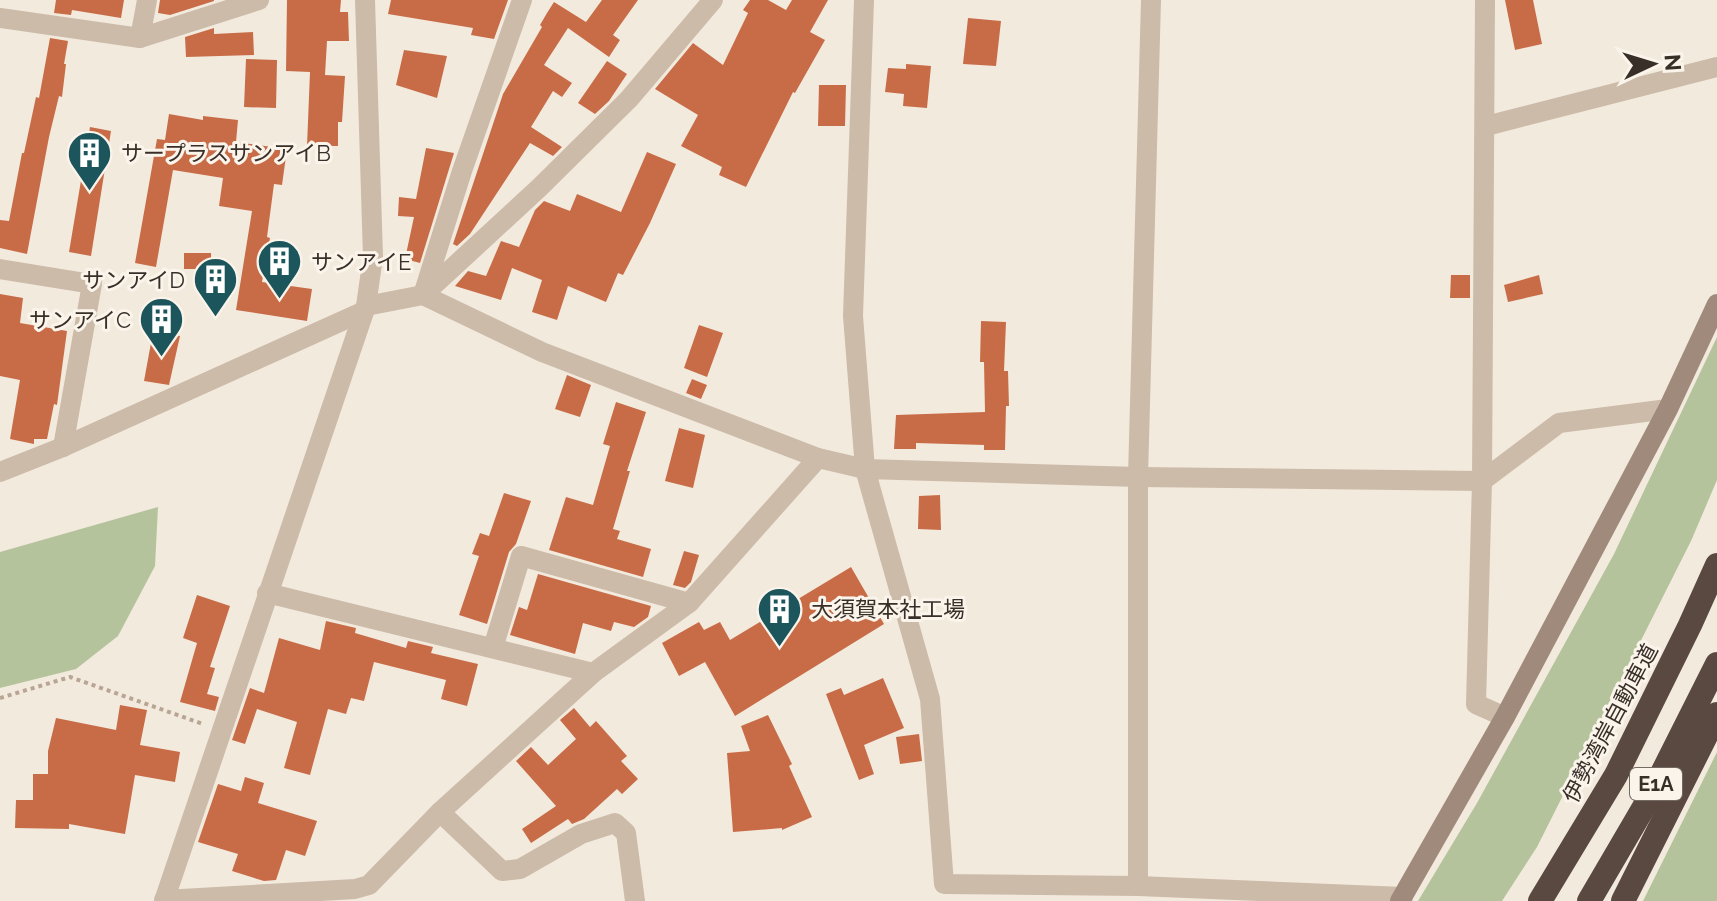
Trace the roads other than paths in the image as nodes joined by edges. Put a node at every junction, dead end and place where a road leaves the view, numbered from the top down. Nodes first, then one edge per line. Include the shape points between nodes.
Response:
1 (147, 0) edge
2 (259, 0) edge
3 (365, 0) edge
4 (522, 0) edge
5 (713, 0) edge
6 (864, 0) edge
7 (1151, 0) edge
8 (1485, 0) edge
9 (0, 18) edge
10 (140, 38) junction
11 (1717, 67) edge
12 (1486, 126) junction
13 (0, 269) edge
14 (423, 295) junction
15 (1717, 304) edge
16 (364, 309) junction
17 (1668, 409) junction
18 (63, 447) junction
19 (818, 458) junction
20 (865, 469) junction
21 (0, 472) edge
22 (1138, 477) junction
23 (1482, 481) junction
24 (1717, 565) edge
25 (267, 593) junction
26 (689, 603) junction
27 (493, 648) junction
28 (1717, 664) edge
29 (593, 673) junction
30 (1717, 714) edge
31 (1505, 717) junction
32 (440, 812) junction
33 (1138, 886) junction
34 (944, 892) edge
35 (1401, 899) edge
36 (164, 901) edge
37 (635, 901) edge
38 (1540, 901) edge
39 (1589, 901) edge
40 (1623, 901) edge

1 - 10 street
2 - 10 street
3 - 16 street via 373,257
4 - 14 street
5 - 14 street via 629,99
6 - 20 street via 853,316
7 - 22 street
8 - 12 street
9 - 10 street
11 - 12 street
12 - 23 street
13 - 18 street via 92,284
14 - 16 street
14 - 19 street via 542,352
15 - 17 street
16 - 18 street
16 - 25 street
17 - 23 street via 1559,423
17 - 31 street
18 - 21 street
19 - 20 street
19 - 26 street
20 - 22 street
20 - 34 street via 930,699
22 - 23 street
22 - 33 street
23 - 31 street via 1476,704
24 - 38 highway, 伊勢湾岸自動車道 / E1A via 1616,775
25 - 27 street
25 - 36 street
26 - 27 street via 521,556
26 - 29 street
27 - 29 street
28 - 39 highway, E1A via 1651,795
29 - 32 street
30 - 40 highway
31 - 35 street
32 - 36 street via 369,885
32 - 37 street via 502,871 520,869 581,834 615,823 626,833
33 - 34 street
33 - 35 street

